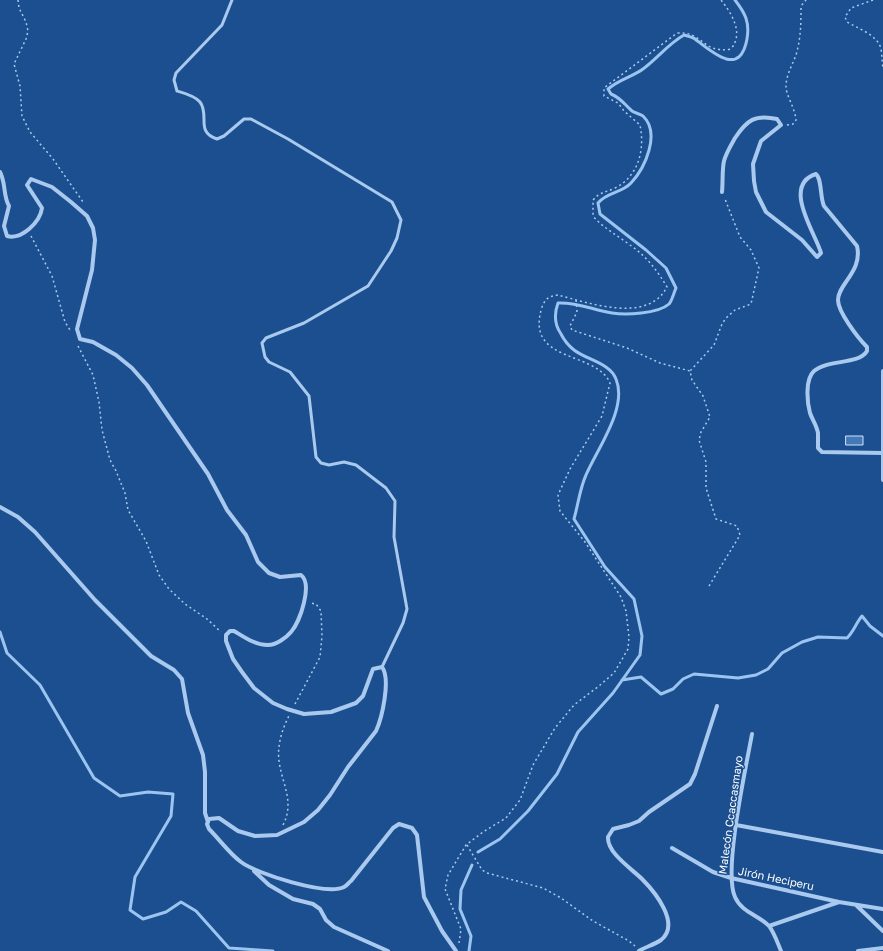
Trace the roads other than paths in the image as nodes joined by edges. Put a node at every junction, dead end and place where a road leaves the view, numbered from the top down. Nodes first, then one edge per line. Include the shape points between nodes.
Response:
1 (232, 0) edge
2 (0, 172) edge
3 (722, 192) road end
4 (883, 371) edge
5 (883, 453) edge
6 (883, 480) edge
7 (0, 507) edge
8 (382, 667) junction
9 (717, 706) dead end
10 (752, 734) dead end
11 (208, 822) junction
12 (736, 825) junction
13 (672, 848) dead end
14 (883, 852) edge
15 (250, 868) junction
16 (731, 878) junction
17 (839, 902) junction
18 (855, 904) junction
19 (883, 909) edge
20 (769, 926) junction
21 (883, 930) edge
22 (883, 948) edge
23 (388, 951) edge
24 (456, 951) edge
25 (639, 951) edge
26 (781, 951) edge
27 (858, 951) edge

1 - 8 lane via 222,25 176,73 174,80 177,90 199,101 204,130 210,137 217,139 240,121 251,119 392,202 401,220 391,251 368,286 304,323 266,338 262,343 265,357 269,362 290,372 309,396 316,457 321,463 344,462 356,465 386,488 395,501 394,537 407,609
2 - 8 street via 9,206 4,232 7,236 11,237 29,230 39,216 42,208 27,185 31,179 52,187 87,216 95,240 92,270 77,329 78,340 93,342 116,355 147,385 208,474 227,510 246,535 258,562 269,573 280,577 301,575 304,578 304,601 298,620 292,631 282,639 267,645 255,643 234,631 226,635 233,658 254,688 273,703 286,709 304,714 331,712 356,703 363,696 373,669
3 - 5 street via 724,161 730,145 744,125 752,119 762,117 777,119 781,125 761,141 753,164 754,181 762,206 775,220 802,240 817,257 821,253 808,226 800,197 805,182 816,174 820,180 821,201 857,246 859,253 852,275 838,298 844,317 867,347 867,351 860,357 819,368 808,380 810,411 816,427 818,448 822,452
4 - 5 street
5 - 6 street
7 - 11 street via 18,516 35,532 95,600 151,656 174,670 182,679 188,713 203,755 205,813
8 - 11 street via 386,675 380,724 318,810 299,824 277,835 269,836 255,836 238,831 219,818 211,818
9 - 25 street via 690,784 639,820 613,829 608,837 617,857 651,888 668,919 662,939
10 - 12 street, Malecón Ccaccasmayo
11 - 15 street via 209,829
12 - 14 street
12 - 16 street, Malecón Ccaccasmayo
13 - 16 street, Jirón Heciperu via 713,872
15 - 23 street via 269,885 293,899 313,904 334,927
15 - 24 street via 307,886 344,887 388,833 399,824 407,825 417,835 424,897
16 - 17 street, Jirón Heciperu
16 - 20 street, Malecón Ccaccasmayo via 735,899 749,914
17 - 18 street, Jirón Heciperu
17 - 20 street
18 - 19 street, Jirón Heciperu
18 - 21 street
20 - 26 street
22 - 27 street

